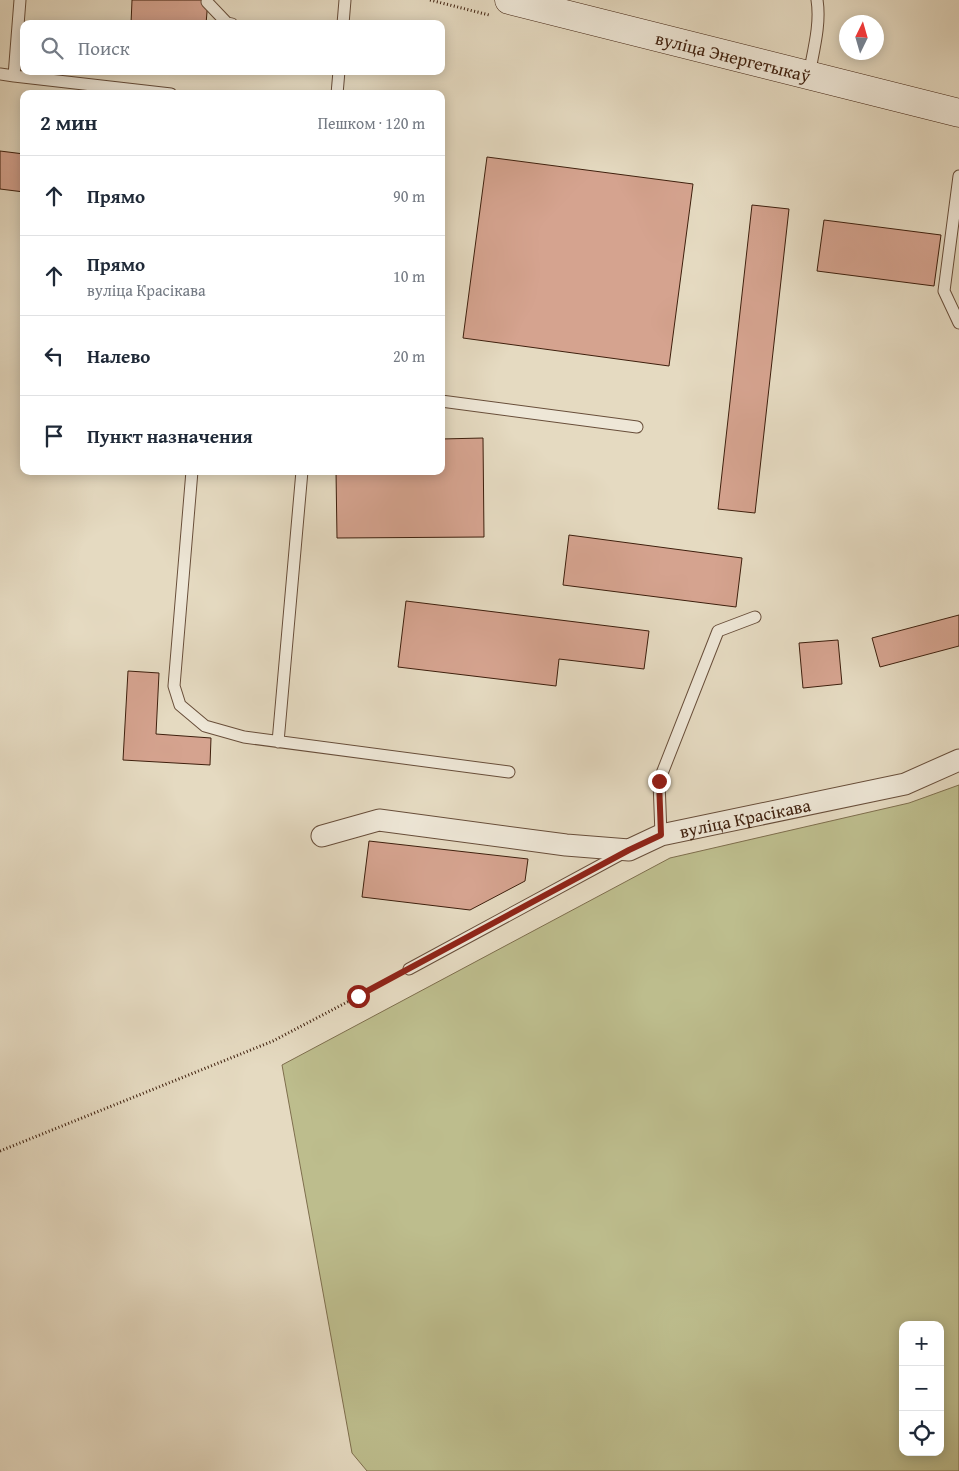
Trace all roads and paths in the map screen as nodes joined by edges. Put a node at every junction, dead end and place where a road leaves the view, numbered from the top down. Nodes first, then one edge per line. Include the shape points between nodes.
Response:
1 (20, 0) edge
2 (345, 0) edge
3 (509, 0) edge
4 (818, 0) edge
5 (207, 2) dead end
6 (224, 20) edge
7 (343, 20) edge
8 (0, 74) edge
9 (339, 75) edge
10 (809, 75) junction
11 (14, 76) junction
12 (136, 90) edge
13 (337, 90) edge
14 (959, 113) edge
15 (959, 176) edge
16 (959, 323) edge
17 (445, 402) edge
18 (637, 427) dead end
19 (192, 475) edge
20 (302, 475) edge
21 (755, 618) dead end
22 (278, 742) junction
23 (959, 760) edge
24 (509, 772) dead end
25 (661, 835) junction
26 (322, 836) dead end
27 (629, 850) junction
28 (409, 970) joint
29 (0, 1152) edge

1 - 11 lane
2 - 7 lane
3 - 10 main road, вуліца Энергетыкаў
4 - 10 lane
5 - 6 lane
8 - 11 lane
9 - 13 lane
10 - 14 main road, вуліца Энергетыкаў
11 - 12 lane
15 - 16 lane via 944,291
17 - 18 lane
19 - 22 lane via 174,686 180,705 205,726
20 - 22 lane
21 - 25 lane via 718,631 659,781
22 - 24 lane
23 - 25 street, вуліца Красікава via 905,784
25 - 27 street, вуліца Красікава
26 - 27 street, вуліца Красікава via 379,820 566,845
27 - 28 lane
28 - 29 path via 273,1041

